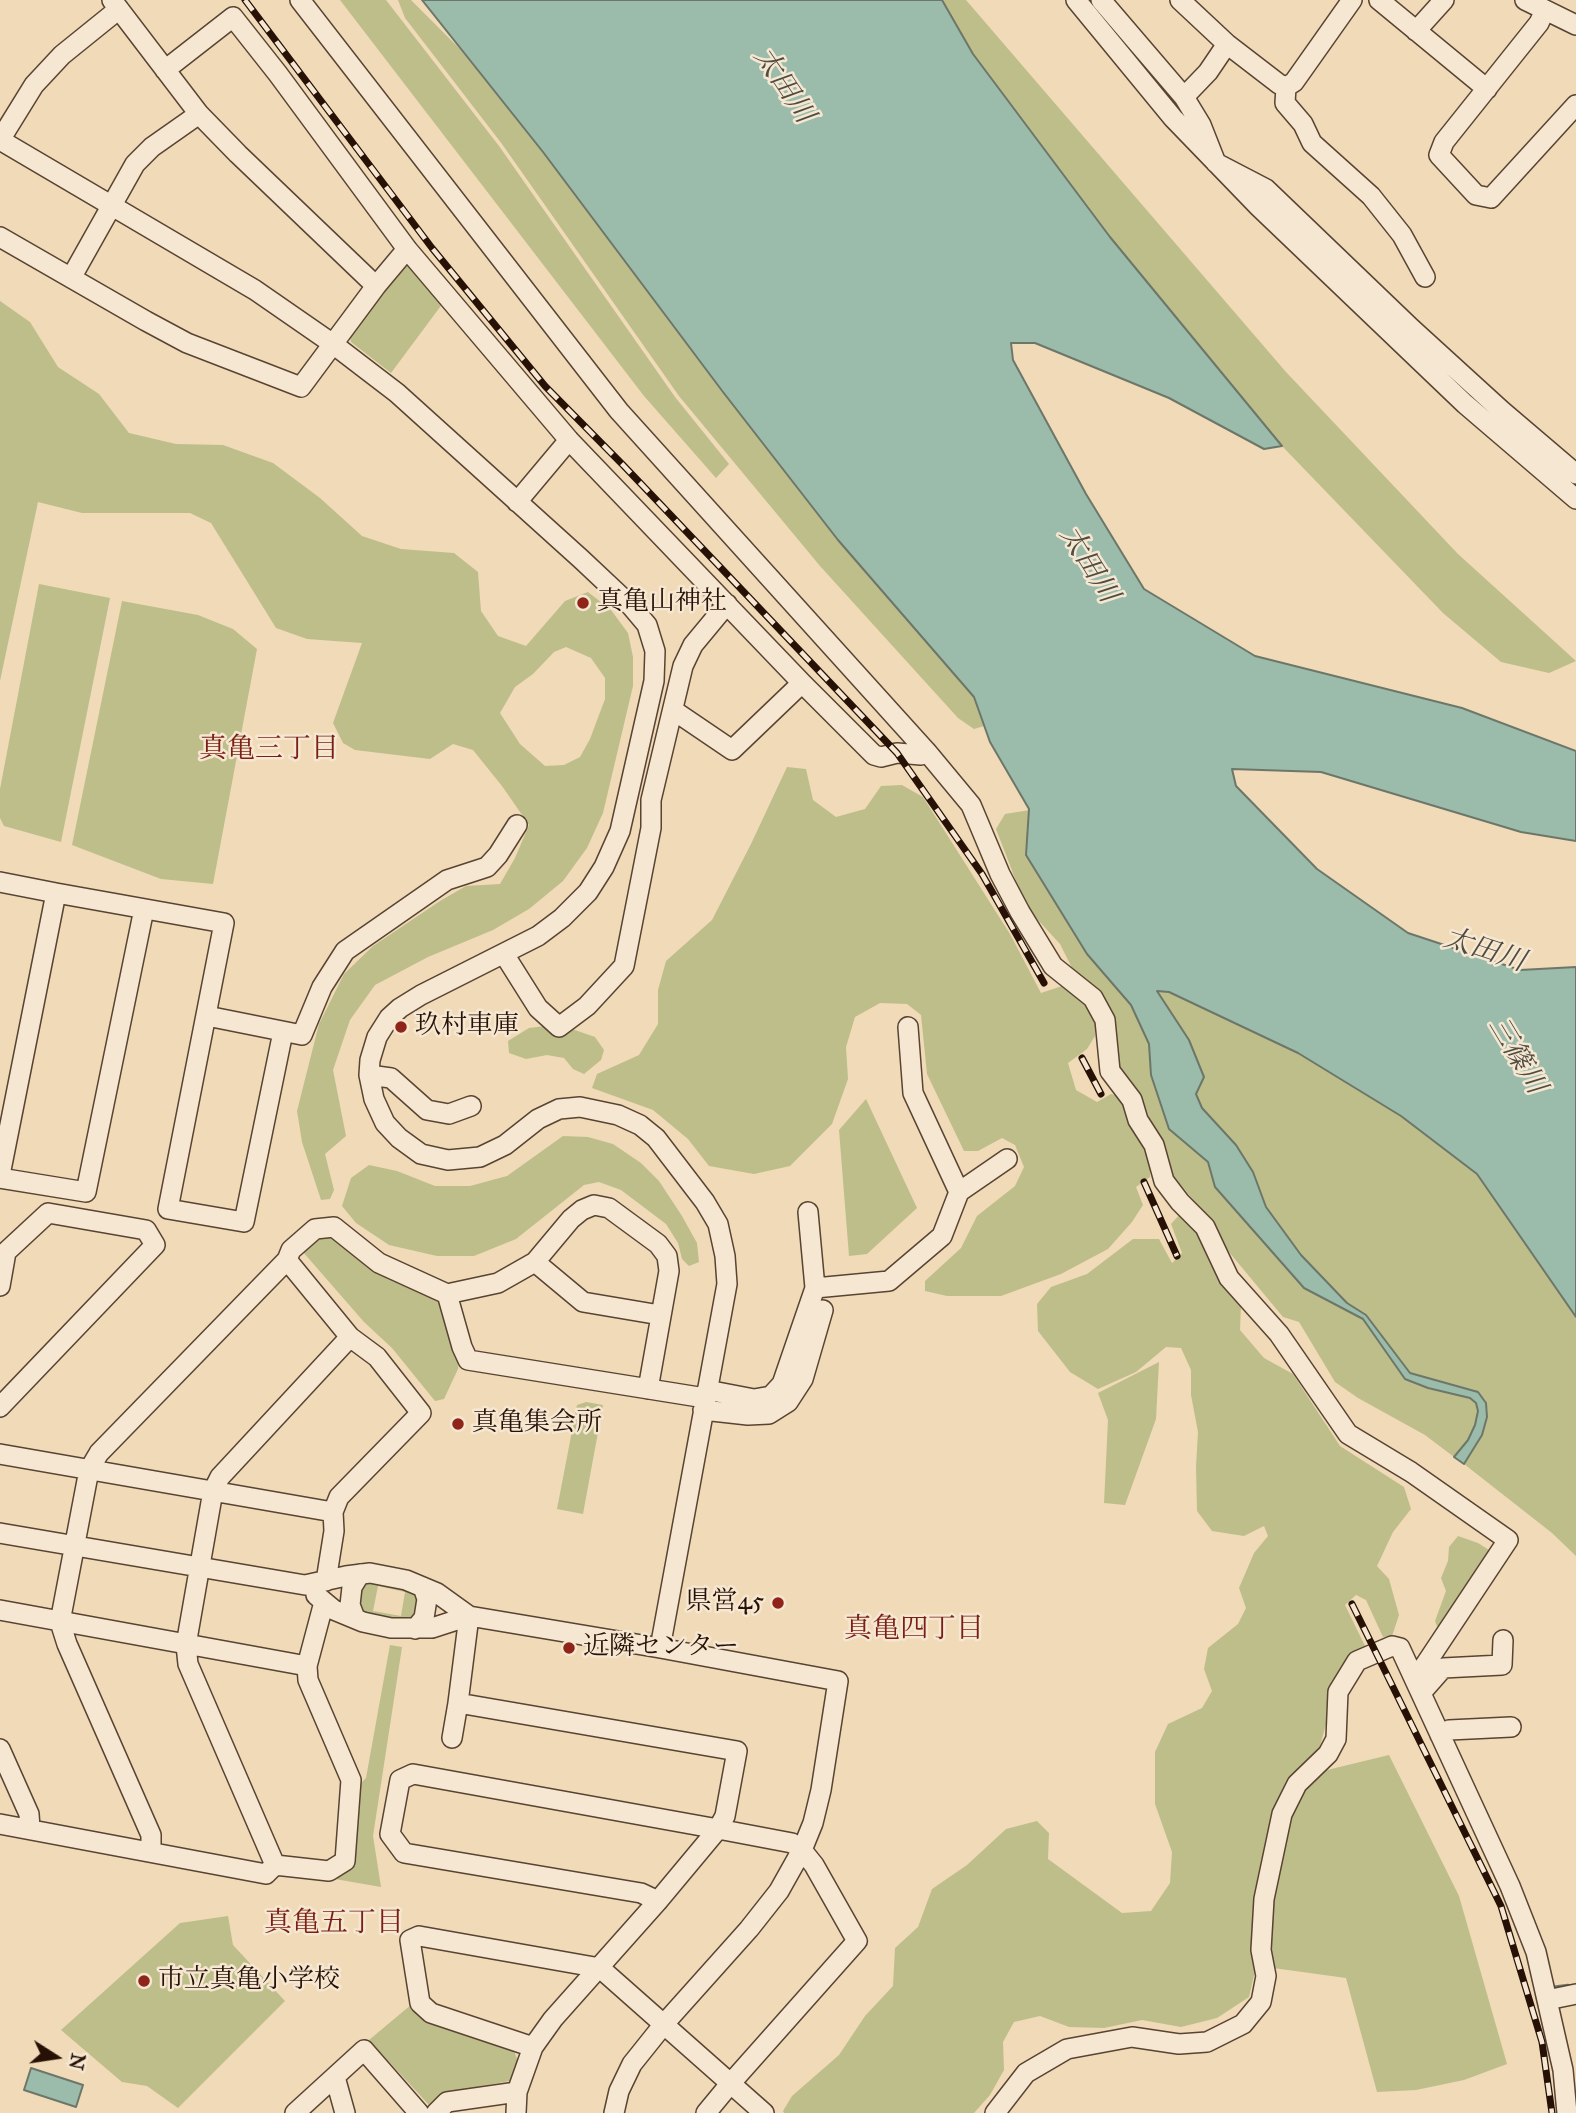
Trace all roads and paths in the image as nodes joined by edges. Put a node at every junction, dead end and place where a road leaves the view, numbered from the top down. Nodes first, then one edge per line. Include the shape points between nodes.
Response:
1 (300, 0) edge
2 (1076, 0) edge
3 (1101, 0) edge
4 (1181, 0) edge
5 (1352, 0) edge
6 (1379, 0) edge
7 (1444, 0) edge
8 (1525, 0) edge
9 (115, 5) edge
10 (1545, 10) junction
11 (1576, 25) edge
12 (1416, 31) junction
13 (1227, 44) junction
14 (165, 70) junction
15 (1286, 87) junction
16 (1486, 89) junction
17 (1184, 97) junction
18 (1576, 105) edge
19 (199, 114) junction
20 (0, 140) edge
21 (1216, 163) junction
22 (112, 206) junction
23 (0, 237) edge
24 (407, 249) junction
25 (1425, 277) dead end
26 (71, 278) junction
27 (376, 286) junction
28 (333, 344) junction
29 (569, 440) junction
30 (1576, 474) edge
31 (1576, 499) edge
32 (517, 502) junction
33 (727, 604) junction
34 (802, 683) junction
35 (673, 710) junction
36 (927, 752) junction
37 (517, 825) dead end
38 (0, 882) edge
39 (56, 893) junction
40 (144, 909) junction
41 (504, 954) junction
42 (207, 1016) junction
43 (908, 1027) dead end
44 (283, 1032) junction
45 (369, 1075) junction
46 (471, 1107) dead end
47 (1007, 1158) dead end
48 (0, 1177) edge
49 (959, 1192) junction
50 (808, 1212) dead end
51 (287, 1260) junction
52 (535, 1262) junction
53 (0, 1286) edge
54 (815, 1288) junction
55 (447, 1294) junction
56 (823, 1311) dead end
57 (660, 1315) junction
58 (350, 1336) junction
59 (648, 1389) junction
60 (705, 1399) junction
61 (0, 1407) edge
62 (0, 1454) edge
63 (89, 1471) junction
64 (214, 1492) junction
65 (332, 1512) junction
66 (0, 1533) edge
67 (74, 1546) junction
68 (199, 1567) junction
69 (360, 1574) junction
70 (326, 1581) junction
71 (305, 1586) junction
72 (423, 1587) junction
73 (324, 1602) junction
74 (0, 1610) edge
75 (469, 1616) junction
76 (355, 1618) junction
77 (60, 1622) junction
78 (415, 1629) junction
79 (1503, 1640) dead end
80 (186, 1645) junction
81 (660, 1648) junction
82 (307, 1666) junction
83 (1418, 1687) junction
84 (458, 1703) junction
85 (1511, 1727) dead end
86 (1440, 1735) junction
87 (452, 1738) dead end
88 (0, 1749) edge
89 (0, 1824) edge
90 (30, 1828) junction
91 (718, 1829) junction
92 (802, 1850) junction
93 (151, 1851) junction
94 (275, 1865) junction
95 (658, 1901) junction
96 (600, 1968) junction
97 (1576, 1994) edge
98 (1547, 2000) junction
99 (664, 2024) junction
100 (533, 2047) junction
101 (335, 2077) junction
102 (730, 2084) junction
103 (517, 2092) junction
104 (295, 2113) edge
105 (345, 2113) edge
106 (419, 2113) edge
107 (436, 2113) edge
108 (516, 2113) edge
109 (614, 2113) edge
110 (706, 2113) edge
111 (764, 2113) edge
112 (995, 2113) edge
113 (1567, 2113) edge

1 - 36 street via 619,411
2 - 21 street
3 - 17 street
4 - 13 street
5 - 15 street
6 - 12 street
7 - 12 street
8 - 10 street
9 - 14 street
9 - 20 street via 34,85
10 - 11 street
10 - 16 street
12 - 16 street
13 - 15 street
13 - 17 street
14 - 19 street
14 - 24 street via 233,18
15 - 25 street via 1285,103 1312,143 1371,196 1402,236
16 - 18 street via 1439,155 1476,195 1491,198
17 - 21 street
19 - 22 street via 135,164
19 - 27 street
20 - 22 street
21 - 30 street via 1266,189 1412,330
21 - 31 street via 1465,404
22 - 26 street
22 - 28 street via 255,290
23 - 26 street
24 - 27 street
24 - 29 street
26 - 28 street via 187,343 301,387
27 - 28 street
28 - 32 street via 397,393
29 - 32 street
29 - 33 street
32 - 41 street via 631,606 647,625 656,651 654,681 620,831 604,867 562,918
33 - 34 street
33 - 35 street via 693,645
34 - 35 street via 732,750
34 - 36 street via 874,755
35 - 41 street via 651,800 652,828 624,966 587,1006 559,1027 538,1008
36 - 83 street via 971,805 1000,874 1053,966 1093,998 1105,1020 1110,1071 1132,1100 1138,1120 1154,1144 1164,1181 1205,1227 1229,1278 1279,1334 1348,1434 1508,1541
37 - 44 street via 487,867 447,880 345,951 322,987 302,1035
38 - 39 street
39 - 40 street
39 - 48 street
40 - 42 street via 224,923
40 - 48 street via 86,1192
41 - 45 street via 400,1008 377,1037
42 - 44 street
42 - 44 street via 168,1209 244,1222
43 - 49 street via 913,1093
45 - 46 street via 391,1078 427,1110 449,1114
45 - 60 street via 385,1123 421,1153 448,1160 481,1157 559,1109 580,1107 618,1115 656,1138 718,1224 725,1256 727,1284
47 - 49 street
49 - 54 street via 942,1236 889,1282
50 - 54 street
51 - 55 street via 291,1250 315,1229 334,1227 379,1263
51 - 58 street
51 - 63 street via 99,1452
52 - 55 street via 498,1283
52 - 57 street via 583,1302
52 - 57 street via 582,1210 594,1205 609,1208 658,1244 667,1256 669,1271
53 - 61 street via 6,1252 48,1213 146,1230 155,1245
54 - 60 street via 789,1367 771,1396
55 - 59 street via 468,1360
56 - 60 street via 803,1378 788,1402 769,1414 748,1415
57 - 59 street
58 - 64 street via 219,1477
58 - 65 street via 377,1357 421,1413 340,1497
59 - 60 street
60 - 81 street
62 - 63 street
63 - 64 street
63 - 67 street
64 - 65 street
64 - 68 street
65 - 70 street via 334,1531
66 - 67 street
67 - 68 street
67 - 77 street
68 - 71 street
68 - 80 street
69 - 70 street
69 - 72 street
69 - 76 street via 352,1587 350,1605
70 - 71 street
71 - 73 street
72 - 75 street
72 - 78 street via 427,1599 424,1618
73 - 76 street
73 - 82 street
74 - 77 street
75 - 78 street
75 - 81 street
75 - 84 street
76 - 78 street
77 - 80 street
77 - 93 street via 151,1835
79 - 83 street via 1502,1665 1443,1668
80 - 82 street
80 - 94 street via 188,1664
81 - 92 street via 838,1681 821,1790
82 - 94 street via 308,1680 351,1780 345,1861 329,1871
83 - 86 street
83 - 112 street via 1400,1648 1392,1646 1357,1661 1338,1692 1336,1739 1328,1754 1297,1784 1282,1814 1264,1899 1261,1950 1266,1976 1261,2002 1242,2024 1207,2042 1179,2044 1132,2037 1067,2049 1026,2073
84 - 87 street
84 - 91 street via 737,1751 725,1816
85 - 86 street via 1449,1730
86 - 98 street via 1510,1886 1536,1952
88 - 90 street via 29,1814
89 - 90 street
90 - 93 street
91 - 92 street via 792,1843
91 - 95 street
91 - 95 street via 413,1774 400,1780 390,1834 404,1853 641,1893
92 - 99 street via 764,1910
92 - 102 street via 857,1941
93 - 94 street via 266,1874
95 - 96 street
96 - 99 street
96 - 100 street
96 - 100 street via 419,1936 410,1940 420,2003 431,2013
97 - 98 street
98 - 113 street via 1563,2070
99 - 102 street
99 - 109 street via 632,2064
100 - 103 street
101 - 104 street
101 - 105 street
101 - 106 street via 364,2050
102 - 110 street
102 - 111 street
103 - 107 street via 447,2102
103 - 108 street

